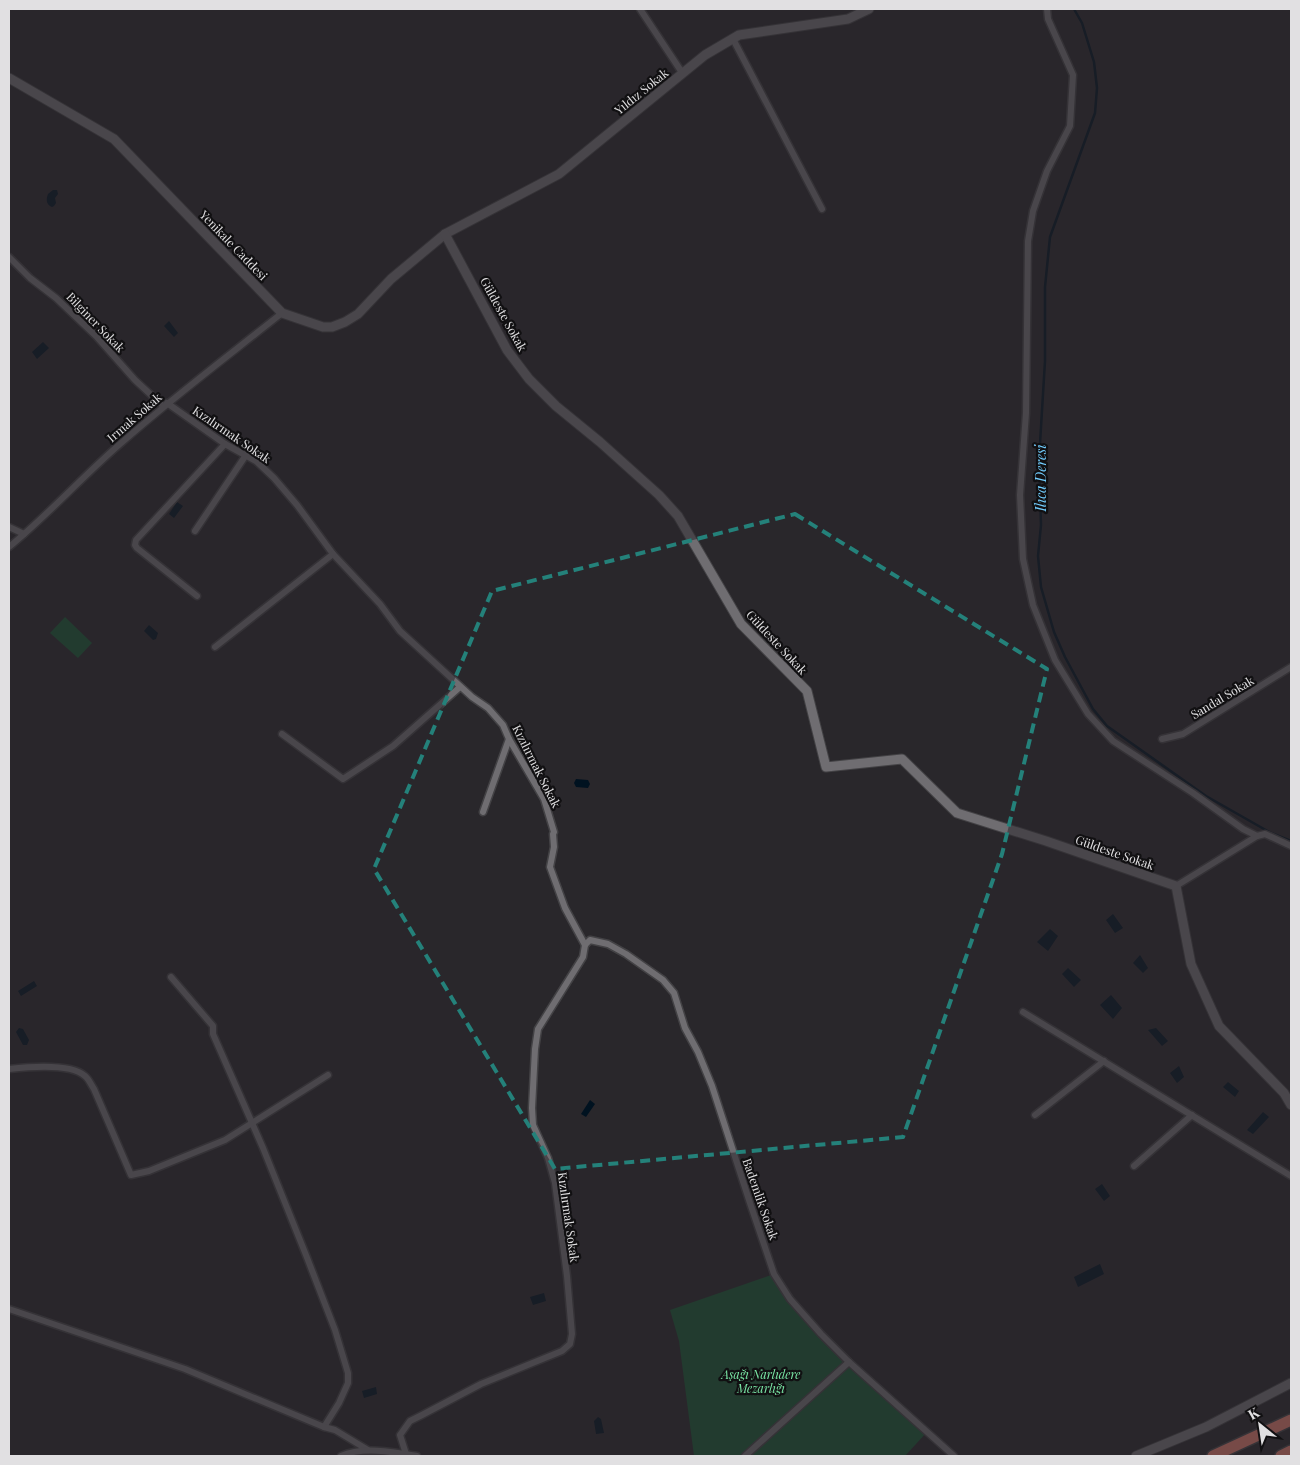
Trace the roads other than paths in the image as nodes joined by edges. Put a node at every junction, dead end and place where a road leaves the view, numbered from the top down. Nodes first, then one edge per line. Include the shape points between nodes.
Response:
1 (640, 9) edge
2 (869, 9) edge
3 (1047, 9) edge
4 (733, 39) junction
5 (683, 74) junction
6 (9, 78) edge
7 (822, 209) dead end
8 (445, 234) junction
9 (9, 257) edge
10 (282, 313) junction
11 (165, 404) junction
12 (225, 444) junction
13 (246, 456) junction
14 (9, 527) edge
15 (195, 531) dead end
16 (24, 534) junction
17 (9, 547) edge
18 (333, 554) junction
19 (197, 596) dead end
20 (215, 647) dead end
21 (1291, 667) edge
22 (460, 687) junction
23 (282, 734) dead end
24 (509, 739) junction
25 (1162, 740) dead end
26 (483, 812) dead end
27 (1257, 836) junction
28 (1291, 846) edge
29 (1176, 886) junction
30 (585, 945) junction
31 (171, 978) dead end
32 (1023, 1012) dead end
33 (1104, 1061) junction
34 (9, 1069) edge
35 (328, 1075) dead end
36 (1291, 1105) edge
37 (1035, 1115) dead end
38 (1192, 1115) junction
39 (251, 1122) junction
40 (1134, 1166) dead end
41 (1291, 1176) edge
42 (9, 1309) edge
43 (849, 1362) junction
44 (1291, 1383) edge
45 (1291, 1420) edge
46 (324, 1427) junction
47 (368, 1450) junction
48 (1291, 1451) edge
49 (406, 1454) junction
50 (340, 1456) edge
51 (418, 1456) edge
52 (745, 1456) edge
53 (954, 1456) edge
54 (1136, 1456) edge
55 (1213, 1456) edge
56 (1281, 1456) edge

1 - 5 street
2 - 4 street, Yıldız Sokak via 848,19 739,35
3 - 27 street via 1048,19 1073,75 1070,126 1033,211 1028,241 1026,413 1020,495 1023,560 1033,605 1055,660 1088,714 1113,741
4 - 5 street, Yıldız Sokak
4 - 7 street
5 - 8 street, Yıldız Sokak via 559,174
6 - 10 street, Yenikale Caddesi via 114,139
8 - 10 street, Yenikale Caddesi via 346,322 323,327
8 - 29 street, Güldeste Sokak via 508,350 529,379 678,516 741,624 807,692 826,767 902,759 957,812
9 - 11 street, Bilginer Sokak via 96,336 135,380
10 - 11 street, Irmak Sokak
11 - 12 street, Kızılırmak Sokak
11 - 16 street, Irmak Sokak
12 - 13 street, Kızılırmak Sokak
12 - 19 street via 135,544
13 - 15 street
13 - 18 street, Kızılırmak Sokak via 274,478
14 - 16 street
16 - 17 street, Irmak Sokak
18 - 20 street
18 - 22 street, Kızılırmak Sokak via 380,604 400,631
21 - 25 street, Sandal Sokak via 1183,734
22 - 23 street via 393,746 343,779
22 - 24 street, Kızılırmak Sokak via 504,725
24 - 26 street
24 - 30 street, Kızılırmak Sokak via 544,799 554,832 550,867 565,908
27 - 28 street via 1265,834
27 - 29 street
29 - 36 street via 1191,964 1219,1026 1284,1093
30 - 43 street, Bademlik Sokak via 590,940 608,944 662,980 674,993 685,1028 712,1086 774,1274 790,1299
30 - 49 street, Kızılırmak Sokak via 583,957 538,1029 532,1108 532,1125 548,1158 554,1183 568,1285 570,1344 562,1351 482,1384 410,1422 400,1435
31 - 39 street via 213,1026 213,1034
32 - 33 street
33 - 37 street
33 - 38 street
34 - 39 street via 42,1066 77,1071 86,1076 131,1175 149,1171 225,1140
35 - 39 street
38 - 40 street
38 - 41 street
39 - 46 street via 335,1330 348,1373 348,1384
42 - 46 street via 185,1369
43 - 52 street
43 - 53 street, Bademlik Sokak
44 - 54 street via 1206,1427
45 - 55 highway
46 - 47 street
47 - 49 street
47 - 50 street
48 - 56 highway
49 - 51 street

